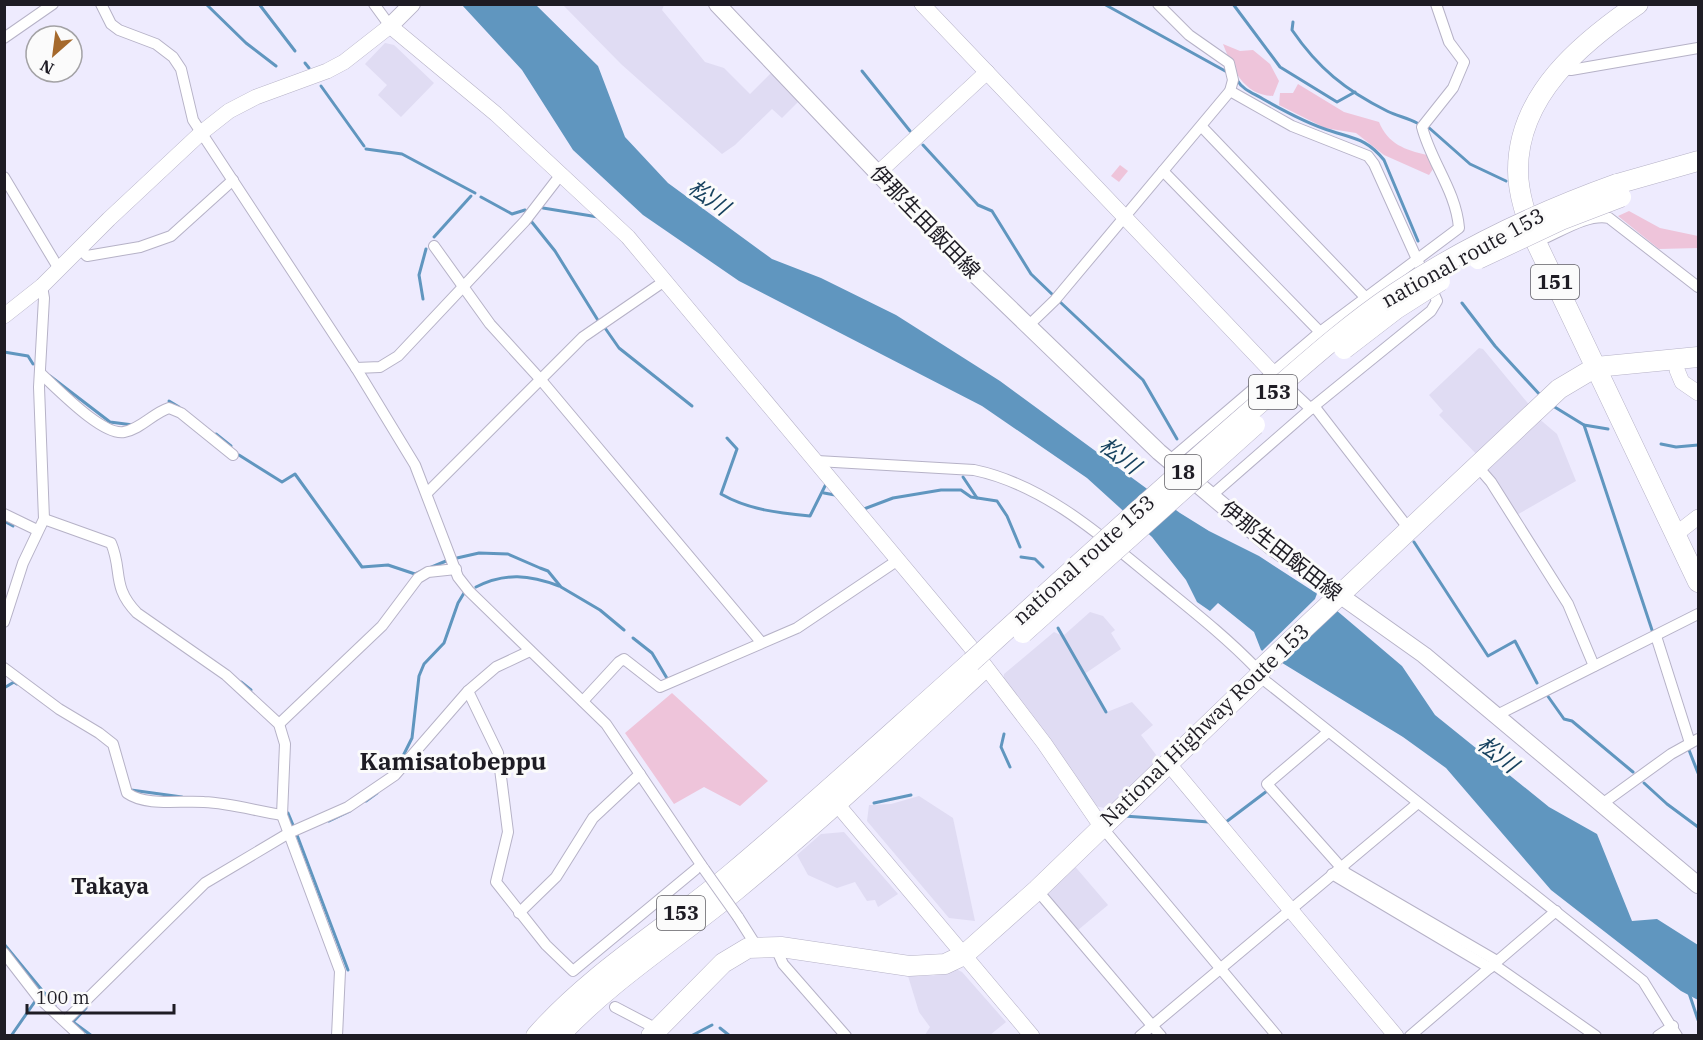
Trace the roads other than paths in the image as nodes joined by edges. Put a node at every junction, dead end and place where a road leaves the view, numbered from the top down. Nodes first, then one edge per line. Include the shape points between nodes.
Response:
1 (52, 4) edge
2 (101, 4) edge
3 (374, 4) edge
4 (717, 4) edge
5 (922, 4) edge
6 (1158, 4) edge
7 (1436, 4) edge
8 (1638, 4) edge
9 (411, 5) edge
10 (38, 8) edge
11 (390, 26) junction
12 (4, 38) edge
13 (1698, 48) edge
14 (1561, 69) junction
15 (987, 72) junction
16 (1230, 91) junction
17 (1202, 127) junction
18 (201, 133) junction
19 (1695, 169) edge
20 (1163, 171) junction
21 (562, 173) junction
22 (878, 173) junction
23 (4, 177) edge
24 (233, 180) junction
25 (1124, 216) junction
26 (1536, 242) junction
27 (434, 246) dead end
28 (79, 248) junction
29 (1418, 261) junction
30 (59, 269) junction
31 (666, 280) junction
32 (42, 286) junction
33 (1698, 287) edge
34 (465, 288) junction
35 (1366, 298) junction
36 (4, 316) edge
37 (1027, 327) junction
38 (1320, 332) junction
39 (1698, 357) edge
40 (1698, 365) edge
41 (356, 368) junction
42 (1677, 370) junction
43 (1594, 372) junction
44 (40, 373) junction
45 (1273, 373) junction
46 (541, 380) junction
47 (1698, 393) edge
48 (1313, 408) junction
49 (233, 455) dead end
50 (1170, 460) junction
51 (817, 461) junction
52 (1478, 466) junction
53 (428, 492) junction
54 (1211, 496) junction
55 (4, 514) edge
56 (1698, 517) edge
57 (44, 519) junction
58 (1409, 529) junction
59 (37, 530) junction
60 (1676, 534) junction
61 (898, 560) junction
62 (456, 568) junction
63 (1698, 582) edge
64 (1334, 599) junction
65 (1698, 614) edge
66 (4, 622) edge
67 (1656, 636) junction
68 (761, 642) junction
69 (530, 651) junction
70 (1594, 666) junction
71 (4, 668) edge
72 (1260, 672) junction
73 (468, 691) junction
74 (583, 701) junction
75 (1497, 715) junction
76 (279, 724) junction
77 (1328, 732) junction
78 (1694, 741) edge
79 (1168, 763) junction
80 (640, 774) junction
81 (832, 797) junction
82 (1418, 803) junction
83 (1602, 804) junction
84 (282, 815) junction
85 (1101, 826) junction
86 (289, 833) junction
87 (702, 867) junction
88 (1337, 871) junction
89 (1698, 885) edge
90 (1037, 890) junction
91 (1289, 909) junction
92 (1556, 911) junction
93 (519, 913) junction
94 (757, 946) junction
95 (781, 947) junction
96 (4, 953) edge
97 (964, 955) junction
98 (1493, 965) junction
99 (1221, 968) junction
100 (615, 1007) dead end
101 (65, 1021) junction
102 (1152, 1025) junction
103 (1675, 1031) edge
104 (654, 1032) edge
105 (80, 1035) edge
106 (337, 1035) edge
107 (536, 1035) edge
108 (560, 1035) edge
109 (846, 1035) edge
110 (1032, 1035) edge
111 (1140, 1035) edge
112 (1161, 1035) edge
113 (1277, 1035) edge
114 (1396, 1035) edge
115 (1410, 1035) edge
116 (1596, 1035) edge
117 (1658, 1035) edge

1 - 10 street
2 - 18 street via 111,24 119,30 156,44 173,57 184,76 189,114
3 - 11 street
4 - 22 main road, 伊那生田飯田線 / 18
5 - 15 street
6 - 16 street via 1189,35 1222,56 1232,74
7 - 29 street via 1449,42 1464,62 1453,88 1422,127 1457,211 1459,228
8 - 14 highway, 151
9 - 11 main road
10 - 12 street
11 - 18 street via 344,62 256,97 229,111
11 - 21 street
13 - 14 street
14 - 26 highway, 151 via 1541,93 1519,156 1522,201
15 - 22 street
15 - 25 street
16 - 17 street
16 - 29 street via 1292,126 1368,156
17 - 20 street
17 - 35 street
18 - 24 street
18 - 28 street
19 - 81 highway, national route 153 / 153, bridge via 1539,213 1426,274 1363,316 1198,456
20 - 25 street
20 - 38 street
21 - 31 street
21 - 34 street
22 - 37 main road, 伊那生田飯田線 / 18
23 - 30 street
24 - 28 street via 171,236 140,247 87,256
24 - 41 street
25 - 37 street
25 - 45 street
26 - 33 street via 1590,219 1610,218
26 - 43 highway, 151
27 - 34 street
28 - 30 street
29 - 35 street
29 - 48 street via 1437,302 1431,311
30 - 32 street
31 - 46 street via 583,337
31 - 51 street
32 - 36 street
32 - 44 street
34 - 41 street via 398,356 380,367
34 - 46 street via 490,324
35 - 38 street
37 - 50 main road, 伊那生田飯田線 / 18
38 - 45 street
39 - 43 highway
40 - 42 highway
41 - 53 street
42 - 43 highway
42 - 47 street via 1682,382
43 - 52 highway, National Highway Route 153 via 1545,401
43 - 60 highway, 151
44 - 49 street via 110,429 121,433 169,408 181,413
44 - 57 street
45 - 48 street
45 - 50 street
46 - 53 street
46 - 68 street
48 - 54 street
48 - 58 street
50 - 54 main road, 伊那生田飯田線 / 18
51 - 61 street
51 - 72 street via 975,470 997,475 1066,511 1096,532 1215,629
52 - 58 highway, National Highway Route 153
52 - 70 street via 1568,604
53 - 62 street
54 - 64 main road, 伊那生田飯田線 / 18
55 - 59 street
56 - 60 street
57 - 59 street
57 - 76 street via 111,543 118,583 129,605 226,675
58 - 64 highway, National Highway Route 153
59 - 66 street
60 - 63 highway, 151
61 - 68 street via 797,628
61 - 85 street via 980,659
62 - 69 street via 469,591
62 - 76 street via 428,572 418,578 382,626
64 - 72 highway, National Highway Route 153
64 - 75 main road, 伊那生田飯田線 / 18 via 1424,655
65 - 67 street
67 - 70 street
67 - 78 street
68 - 74 street via 660,687 624,659
69 - 73 street via 496,667
69 - 74 street
70 - 75 street
71 - 84 street via 113,744 127,793 133,798 206,802
72 - 77 street
72 - 79 highway, National Highway Route 153
73 - 86 street via 395,775 348,807
73 - 93 street via 498,753 508,832 496,882
74 - 80 street via 606,724
75 - 83 main road, 伊那生田飯田線 / 18
76 - 84 street via 285,744
77 - 82 street
77 - 88 street via 1267,784
78 - 83 street
79 - 85 highway, National Highway Route 153
79 - 91 street
80 - 87 street
80 - 93 street via 593,818 556,878
81 - 97 street
81 - 107 highway, 153 via 554,1016
81 - 108 highway, 153 via 679,937 603,995
82 - 88 street
82 - 92 street
83 - 89 main road, 伊那生田飯田線 / 18
84 - 86 street
85 - 90 highway, National Highway Route 153
85 - 99 street
86 - 101 street via 206,883
86 - 106 street via 340,971
87 - 93 street via 573,971
87 - 94 street, bridge
88 - 91 street
88 - 98 street
90 - 97 highway, National Highway Route 153
90 - 102 street
91 - 99 street
91 - 114 street
92 - 98 street
92 - 103 street via 1643,981
94 - 95 highway, National Highway Route 153
94 - 104 highway via 734,954 723,963
95 - 97 highway, National Highway Route 153 via 909,966 945,963
95 - 109 street via 783,964
96 - 101 street via 38,997
97 - 110 street
98 - 115 street
98 - 116 street
99 - 102 street
99 - 113 street
100 - 104 street
101 - 105 street
102 - 111 street
102 - 112 street
103 - 117 street

